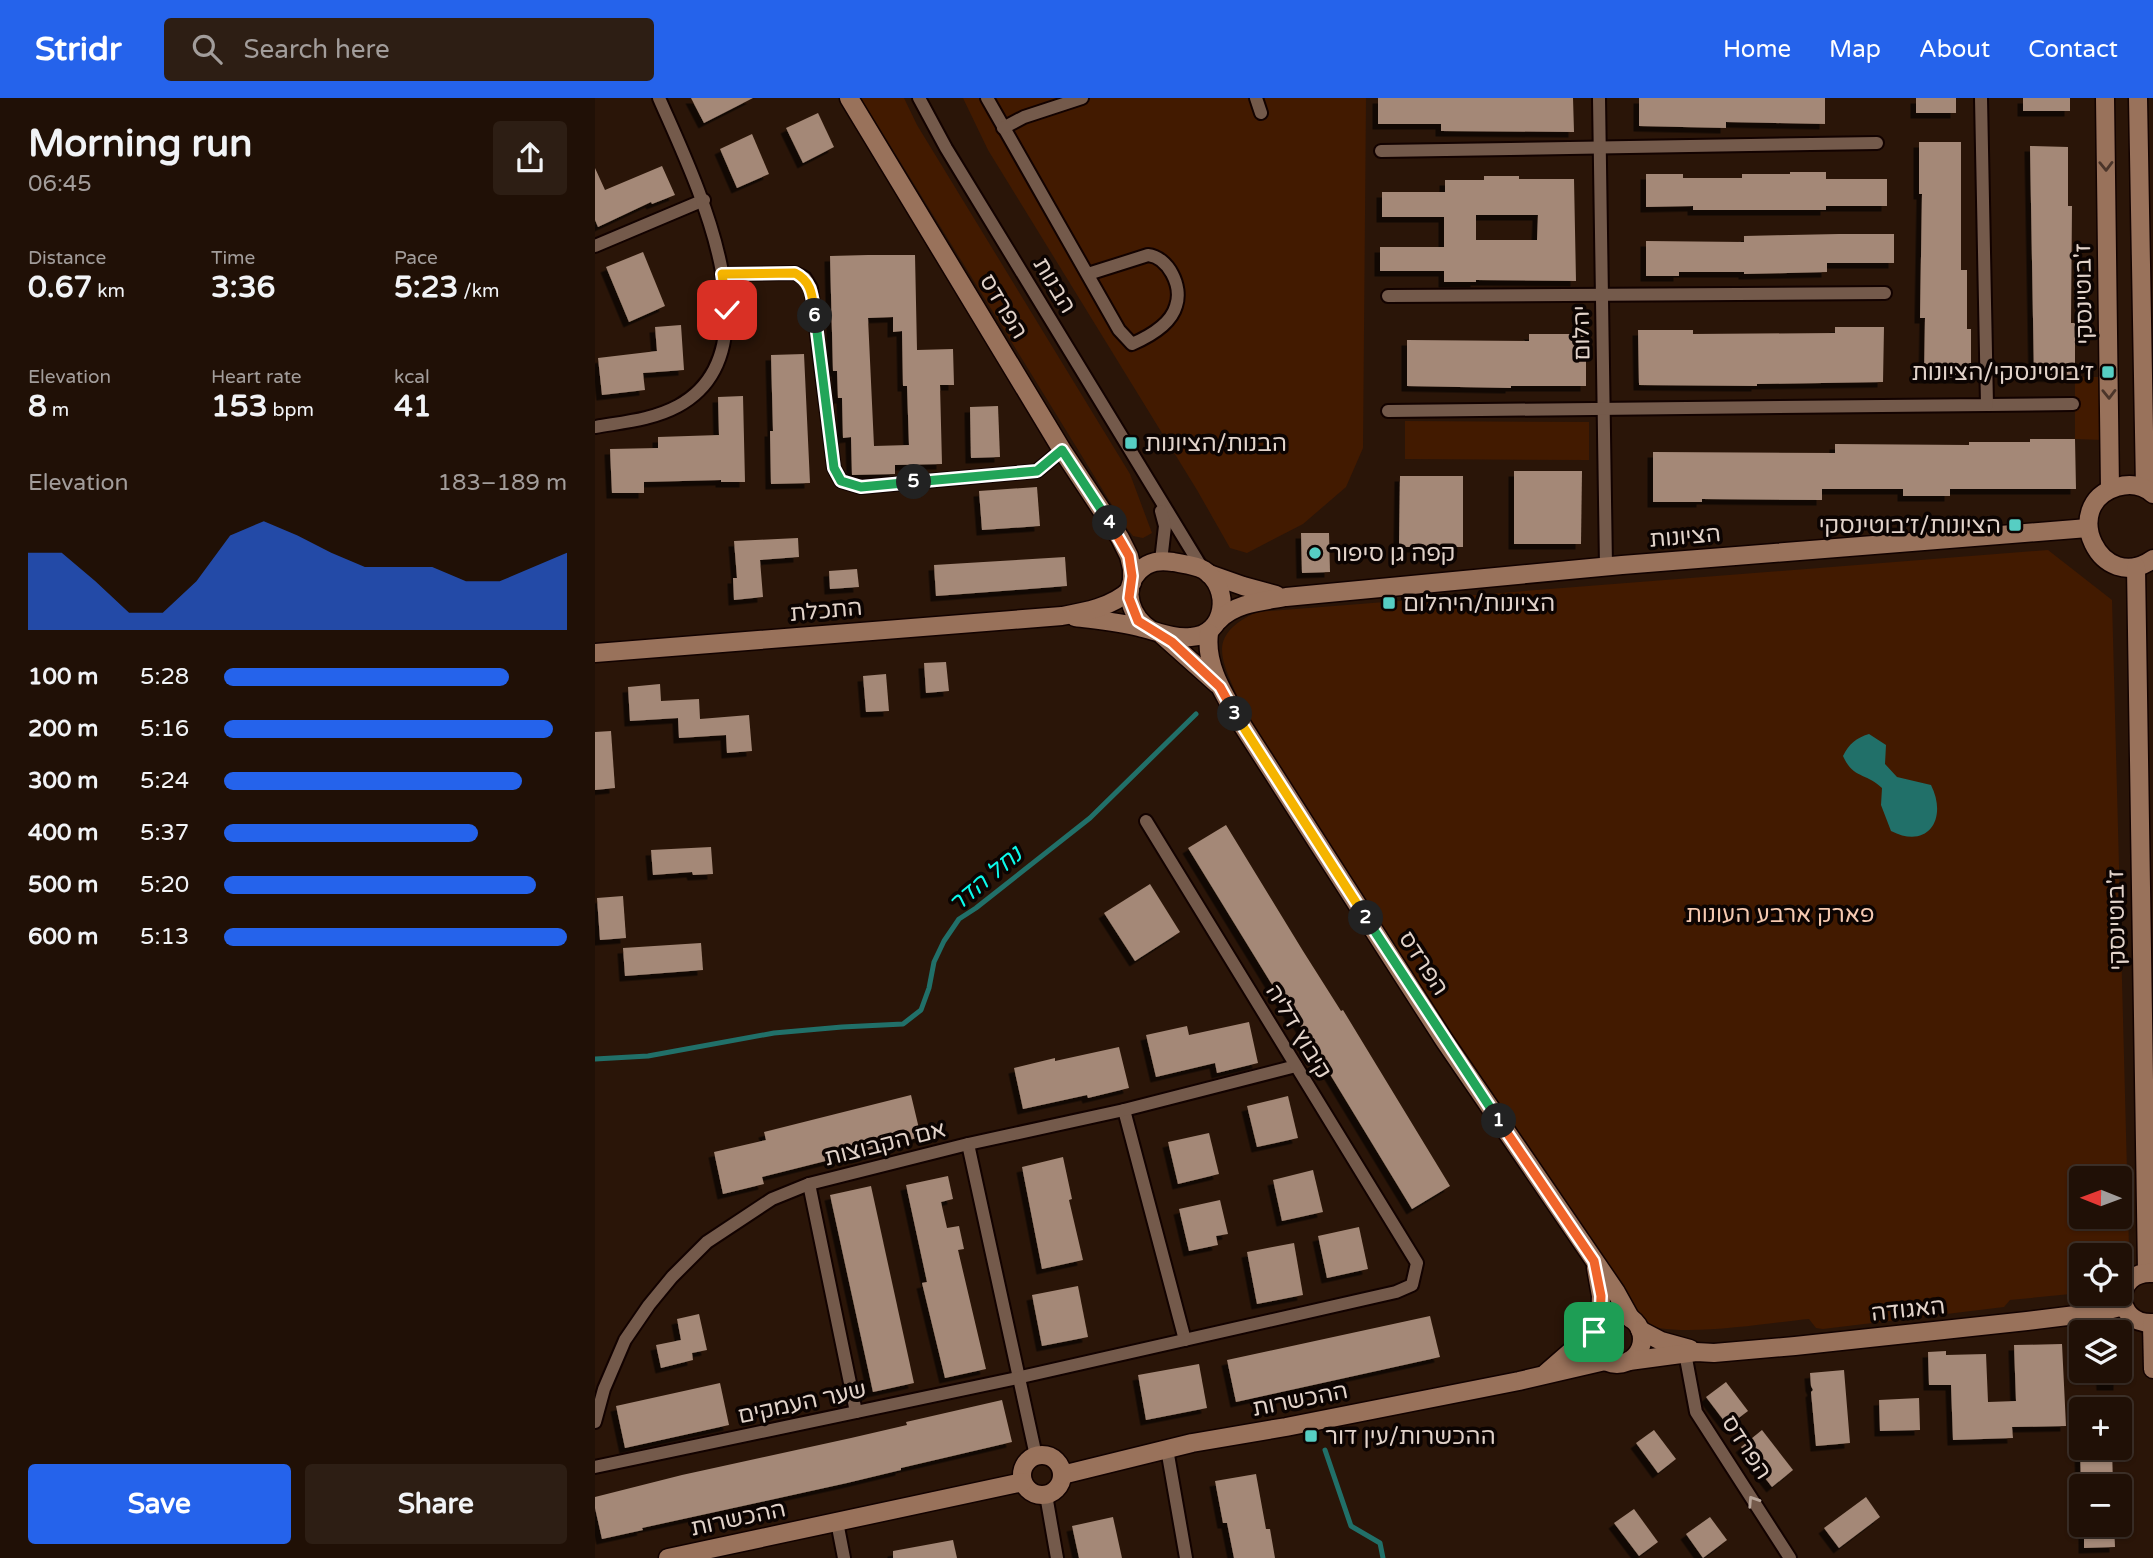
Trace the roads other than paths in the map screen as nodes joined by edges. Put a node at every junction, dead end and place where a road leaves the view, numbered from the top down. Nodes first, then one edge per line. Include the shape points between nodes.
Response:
1 (659, 98) edge
2 (849, 98) edge
3 (919, 98) edge
4 (987, 98) edge
5 (1082, 98) edge
6 (1256, 98) edge
7 (1599, 98) edge
8 (1981, 98) edge
9 (2105, 98) edge
10 (2138, 98) edge
11 (1261, 113) dead end
12 (1003, 128) junction
13 (1877, 143) dead end
14 (1600, 147) junction
15 (1381, 151) dead end
16 (704, 200) junction
17 (595, 246) edge
18 (722, 274) junction
19 (1088, 274) junction
20 (1885, 293) dead end
21 (1602, 295) junction
22 (1388, 296) dead end
23 (2073, 404) dead end
24 (1987, 405) junction
25 (1388, 411) dead end
26 (1604, 411) junction
27 (595, 427) edge
28 (1062, 450) junction
29 (2110, 489) junction
30 (2149, 490) edge
31 (1156, 494) junction
32 (2088, 528) junction
33 (1120, 538) junction
34 (2153, 559) edge
35 (1158, 561) junction
36 (1606, 567) junction
37 (2136, 567) junction
38 (1205, 571) junction
39 (1131, 586) junction
40 (1286, 597) junction
41 (1062, 616) junction
42 (1213, 627) junction
43 (1155, 631) junction
44 (595, 653) edge
45 (1220, 687) junction
46 (1146, 821) dead end
47 (1296, 1066) junction
48 (1124, 1110) junction
49 (2148, 1120) edge
50 (968, 1143) junction
51 (809, 1184) junction
52 (1594, 1261) junction
53 (1417, 1263) joint
54 (2150, 1272) edge
55 (2132, 1279) edge
56 (2124, 1306) joint
57 (1635, 1324) junction
58 (2152, 1324) edge
59 (1597, 1326) junction
60 (1185, 1340) junction
61 (1691, 1353) junction
62 (1605, 1361) junction
63 (1629, 1361) junction
64 (2153, 1369) edge
65 (1546, 1373) junction
66 (1017, 1378) junction
67 (856, 1412) junction
68 (595, 1422) edge
69 (1167, 1448) junction
70 (1036, 1456) junction
71 (595, 1467) edge
72 (1062, 1475) junction
73 (1023, 1482) junction
74 (1046, 1495) junction
75 (837, 1522) junction
76 (668, 1558) edge
77 (844, 1558) edge
78 (1056, 1558) edge
79 (1186, 1558) edge
80 (1790, 1558) edge

1 - 16 street
2 - 28 street, הפרדס
3 - 31 street, הבנות
4 - 12 street
5 - 12 street
6 - 11 street
7 - 14 street, יהלום
8 - 24 street
9 -> 29 street, ז'בוטינסקי
10 - 30 street
12 - 19 street
13 - 14 street
14 - 15 street
14 - 21 street, יהלום
16 - 17 street
16 - 18 street
18 - 27 street via 726,337 717,365 701,388 680,405 653,417
18 - 28 street via 795,273 811,288 834,468 841,481 861,487 1037,471
19 - 19 street via 1156,256 1165,262 1177,288 1177,306 1147,338 1132,344 1119,330
20 - 21 street
21 - 22 street
21 - 26 street, יהלום
23 - 24 street
24 - 26 street
25 - 26 street
26 - 36 street, יהלום
28 - 33 street, הפרדס
29 - 30 street via 2124,485
29 - 32 street via 2091,510
31 - 35 street, הבנות via 1165,526
31 - 38 street, הבנות
32 - 36 street, הציונות
32 - 37 street via 2098,554 2110,563
33 - 35 street, הפרדס via 1138,554
33 - 39 street, הפרדס via 1132,569
34 - 37 street
35 - 38 street
35 - 39 street via 1141,569
36 - 40 street, הציונות
37 - 49 street, ז'בוטינסקי
38 - 40 street, הציונות
38 - 42 street via 1221,592 1222,608
39 - 41 street, התכלת via 1118,599
39 - 43 street via 1134,614
40 - 42 street, הציונות via 1247,604
41 - 43 street, התכלת
41 - 44 street, התכלת
42 - 43 street via 1187,638
42 - 45 street, הפרדס via 1209,652
43 - 45 street, הפרדס
45 - 52 street, הפרדס via 1444,1040
46 - 47 street, קיבוץ דליה
47 - 48 street, אם הקבוצות
47 - 53 street, קיבוץ דליה
48 - 50 street, אם הקבוצות
48 - 60 street
49 - 54 street, ז'בוטינסקי
50 - 51 street, אם הקבוצות
50 - 66 street
51 - 67 street
51 - 68 street, אם הקבוצות via 740,1219 707,1242 673,1277 625,1340
52 - 57 street, הפרדס
52 - 59 street, הפרדס via 1601,1296
53 - 60 street, שער העמקים via 1412,1285 1396,1293
54 - 55 street
56 - 58 street via 2135,1320
56 - 61 street, האגודה via 1867,1339
57 - 59 street via 1613,1315
57 - 61 street, האגודה
57 - 63 street via 1641,1347
58 - 64 street
59 - 62 street via 1594,1348
59 - 65 street, ההכשרות
60 - 66 street, שער העמקים
61 - 63 street, האגודה
80 -> 61 street, הפרדס via 1696,1412
62 - 63 street
62 - 65 street, ההכשרות
65 - 69 street, ההכשרות
66 - 67 street, שער העמקים
66 - 70 street
67 - 71 street, שער העמקים
69 - 72 street, ההכשרות
69 - 79 street
70 - 72 street via 1056,1460
70 - 73 street via 1025,1464
72 - 74 street via 1056,1490
73 - 74 street via 1031,1493
73 - 75 street, ההכשרות
74 - 78 street
75 - 76 street, ההכשרות
75 - 77 street

